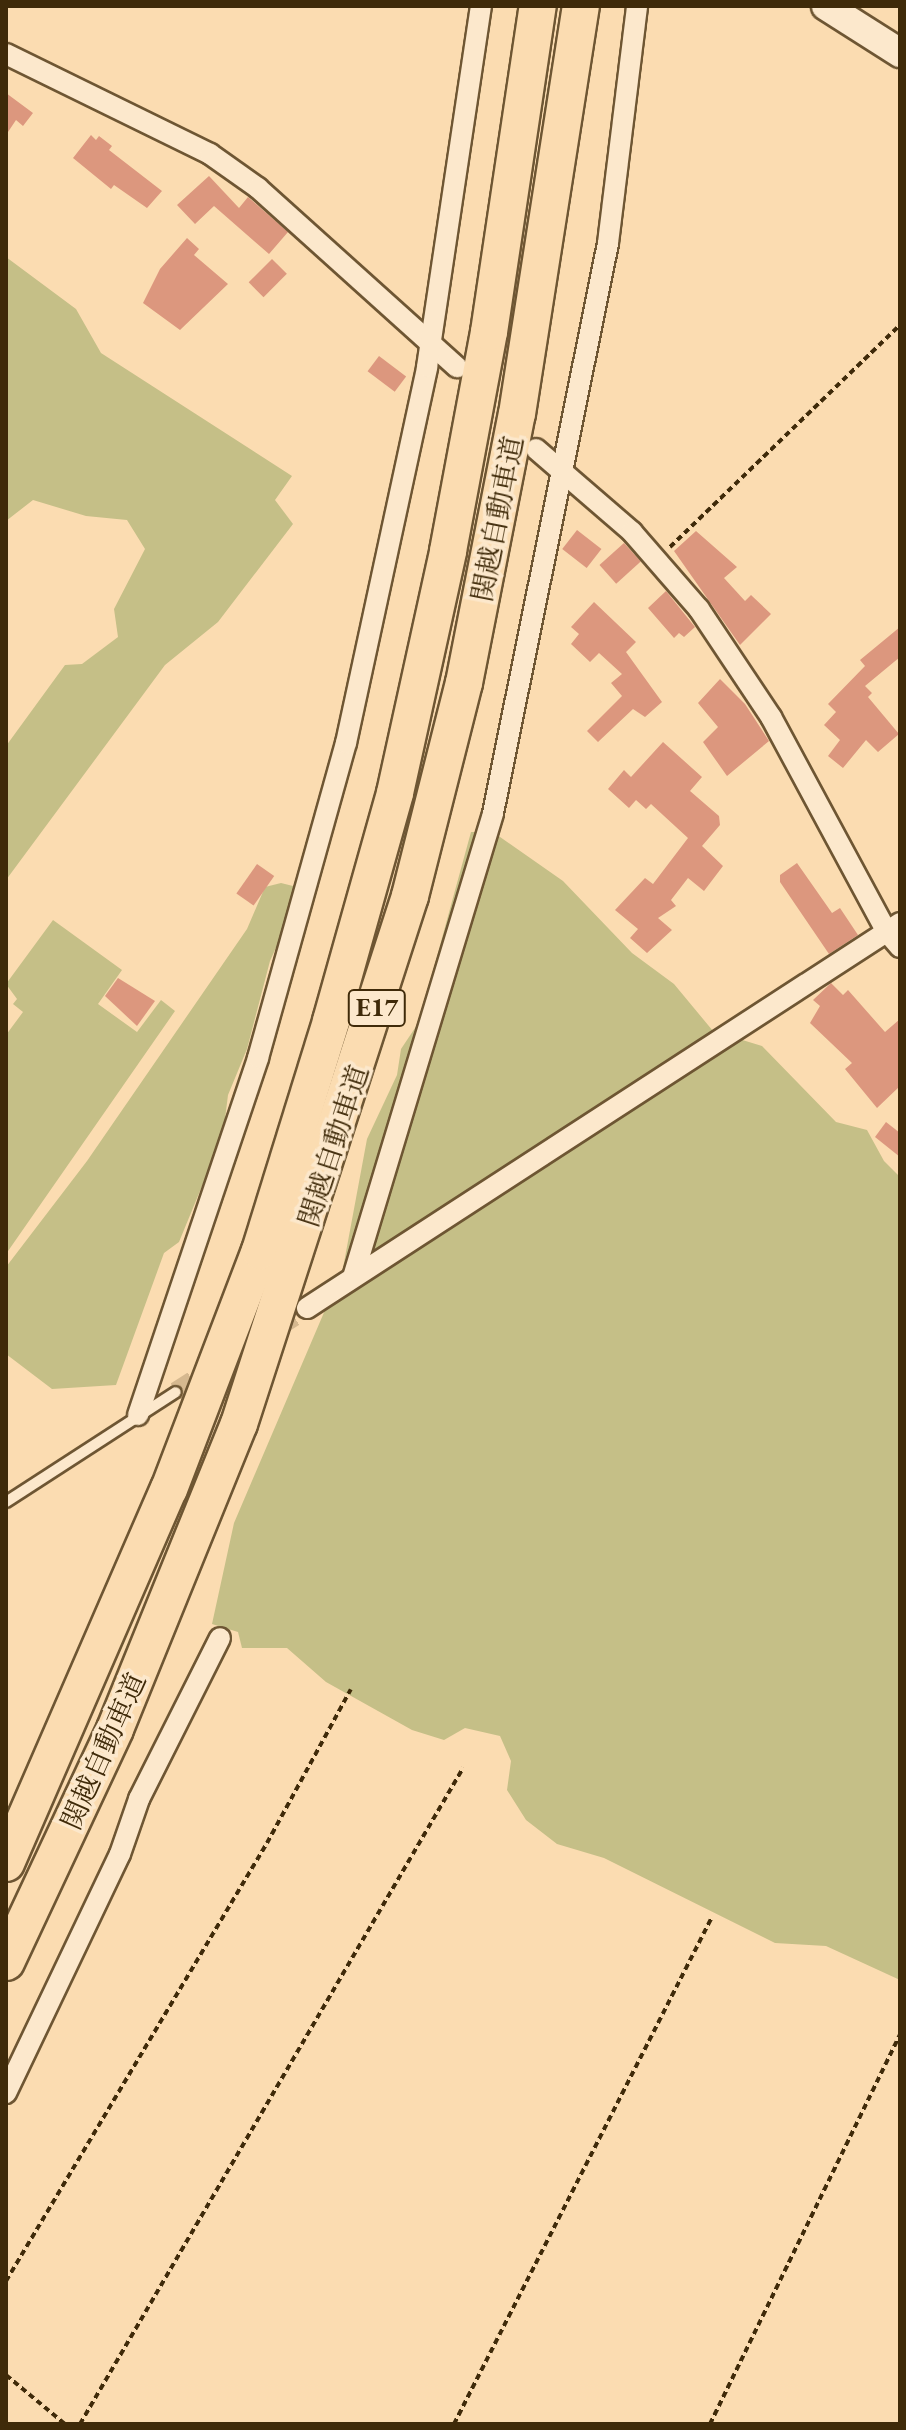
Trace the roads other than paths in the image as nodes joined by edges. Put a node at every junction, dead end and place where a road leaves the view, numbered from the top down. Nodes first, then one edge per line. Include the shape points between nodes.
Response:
1 (481, 6) edge
2 (538, 6) edge
3 (581, 6) edge
4 (637, 6) edge
5 (826, 6) edge
6 (900, 53) edge
7 (6, 54) edge
8 (428, 338) junction
9 (457, 367) dead end
10 (536, 449) dead end
11 (565, 474) junction
12 (896, 934) edge
13 (354, 1274) junction
14 (307, 1308) tunnel mouth
15 (176, 1392) tunnel mouth
16 (138, 1415) junction
17 (6, 1502) edge
18 (220, 1638) dead end
19 (6, 1863) edge
20 (6, 1962) edge
21 (6, 2093) edge

1 - 8 street via 452,223
2 - 19 highway, 関越自動車道 / E17 via 495,301 448,551 395,793 331,1021 260,1251 169,1489
3 - 20 highway, 関越自動車道 / E17 via 514,429 464,683 410,896 239,1424 115,1729
4 - 11 street via 611,227
5 - 6 street
7 - 8 street via 210,154 258,188
8 - 9 street
8 - 16 street via 427,367 395,524 326,827 227,1158
10 - 11 street
11 - 12 street via 657,560 699,609 771,717
11 - 13 street via 477,875
12 - 13 street
13 - 14 street
15 - 16 lane
16 - 17 lane
18 - 21 street via 139,1799 120,1854

